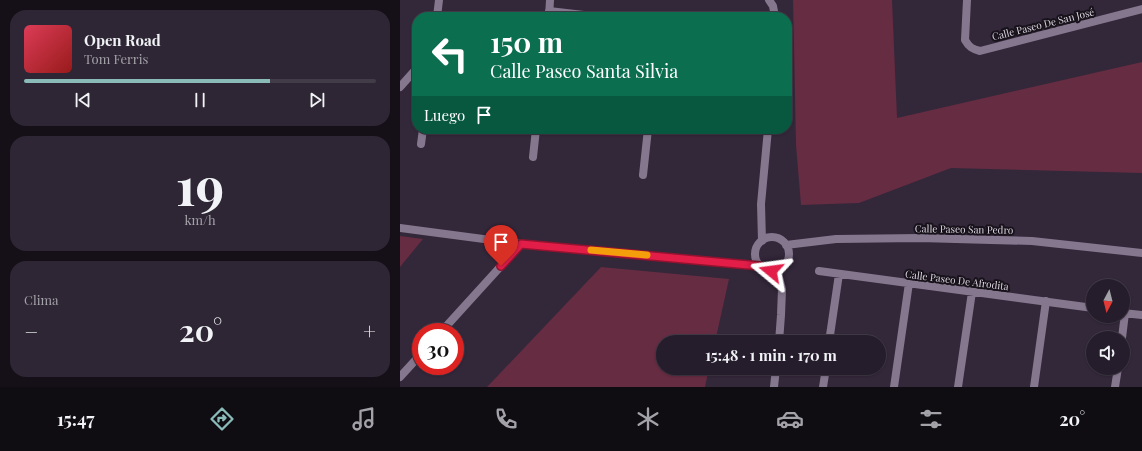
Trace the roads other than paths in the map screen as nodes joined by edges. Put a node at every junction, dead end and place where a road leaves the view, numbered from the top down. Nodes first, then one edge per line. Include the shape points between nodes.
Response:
1 (439, 0) edge
2 (550, 0) edge
3 (770, 0) edge
4 (967, 0) edge
5 (1142, 9) edge
6 (438, 12) edge
7 (549, 12) edge
8 (774, 12) edge
9 (412, 74) edge
10 (400, 87) edge
11 (422, 134) edge
12 (535, 134) edge
13 (647, 134) edge
14 (768, 134) edge
15 (421, 144) dead end
16 (533, 157) dead end
17 (643, 175) dead end
18 (400, 228) edge
19 (762, 241) junction
20 (521, 244) junction
21 (786, 245) junction
22 (1142, 252) edge
23 (760, 266) junction
24 (777, 270) junction
25 (819, 271) dead end
26 (839, 274) junction
27 (909, 284) junction
28 (972, 292) junction
29 (1046, 301) junction
30 (1086, 307) edge
31 (1130, 314) edge
32 (1142, 315) edge
33 (449, 323) edge
34 (780, 335) edge
35 (830, 335) edge
36 (412, 364) edge
37 (775, 375) edge
38 (825, 375) edge
39 (1117, 375) edge
40 (400, 377) edge
41 (774, 387) edge
42 (823, 387) edge
43 (894, 387) edge
44 (958, 387) edge
45 (1034, 387) edge
46 (1115, 387) edge

1 - 6 street
2 - 7 street
3 - 8 street
4 - 5 street, Calle Paseo De San José via 966,40 969,46 980,51
9 - 10 street
11 - 15 street
12 - 16 street
13 - 17 street
14 - 19 street via 761,204
18 - 20 street
19 - 21 street via 772,237
19 - 23 street via 756,251
20 - 23 street
20 - 33 street
21 - 22 street, Calle Paseo San Pedro via 836,239 920,238 1032,241
21 - 24 street via 788,258
23 - 24 street via 771,271
24 - 34 street via 782,289
25 - 26 street, Calle Paseo De Afrodita
26 - 27 street, Calle Paseo De Afrodita
26 - 35 street
27 - 28 street, Calle Paseo De Afrodita
27 - 43 street
28 - 29 street, Calle Paseo De Afrodita
28 - 44 street
29 - 30 street, Calle Paseo De Afrodita
29 - 45 street
31 - 32 street
36 - 40 street
37 - 41 street
38 - 42 street
39 - 46 street

